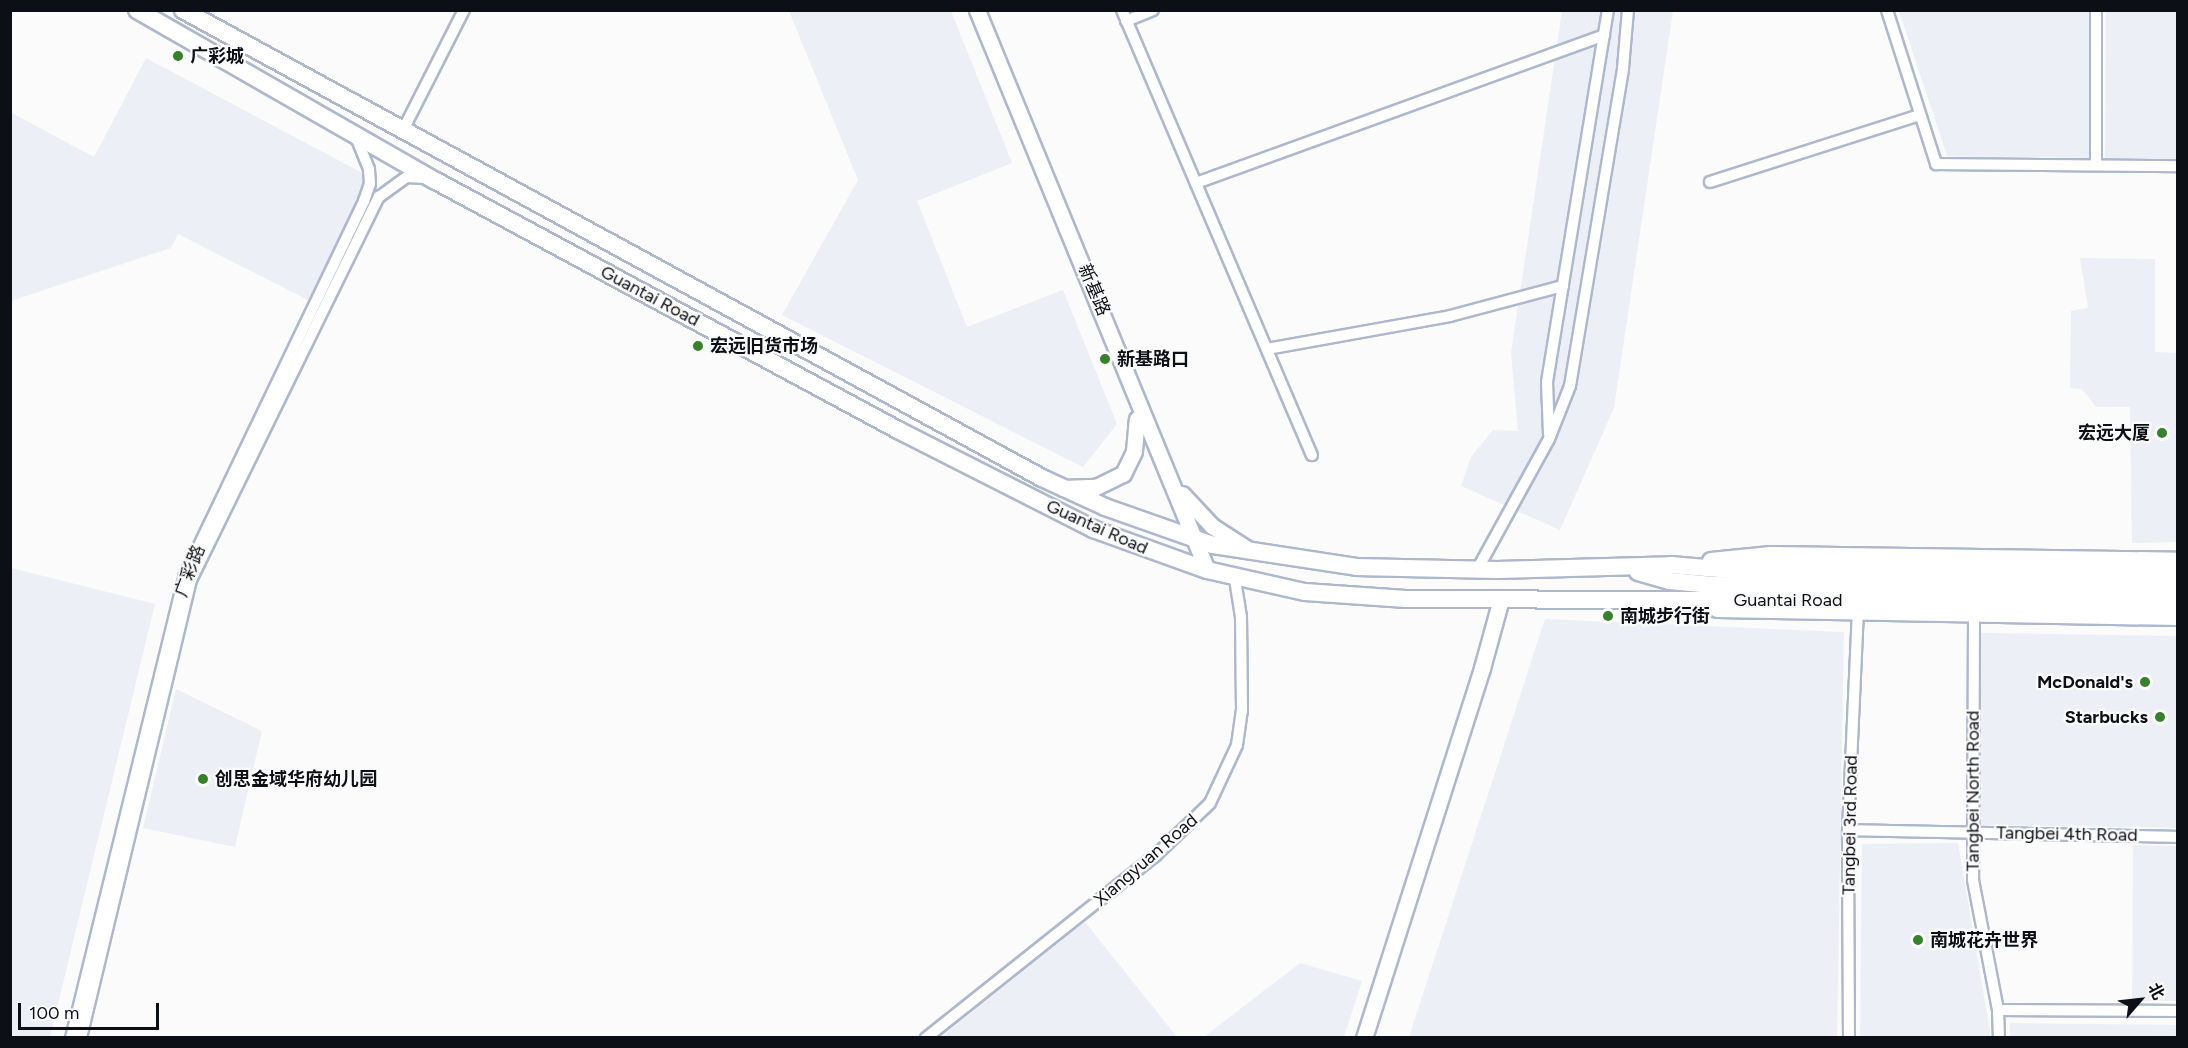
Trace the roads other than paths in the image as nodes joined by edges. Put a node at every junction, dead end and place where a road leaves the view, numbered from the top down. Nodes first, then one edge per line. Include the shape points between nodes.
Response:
1 (137, 10) edge
2 (183, 10) edge
3 (464, 10) edge
4 (967, 10) edge
5 (977, 10) edge
6 (1153, 10) edge
7 (1608, 10) edge
8 (1628, 10) edge
9 (1887, 10) edge
10 (2096, 10) edge
11 (1124, 16) edge
12 (1604, 35) junction
13 (1920, 115) junction
14 (403, 130) junction
15 (353, 134) junction
16 (2096, 165) junction
17 (2178, 166) edge
18 (436, 181) junction
19 (1710, 182) dead end
20 (1196, 183) junction
21 (1563, 286) junction
22 (1267, 349) junction
23 (1137, 419) junction
24 (1549, 439) junction
25 (1312, 456) dead end
26 (1170, 477) junction
27 (1063, 488) junction
28 (1189, 537) junction
29 (1252, 552) junction
30 (2178, 561) edge
31 (1671, 565) junction
32 (1201, 568) junction
33 (1629, 569) junction
34 (1477, 570) junction
35 (2178, 574) edge
36 (1235, 578) junction
37 (1713, 585) junction
38 (2178, 589) edge
39 (1501, 599) junction
40 (1628, 601) junction
41 (2178, 602) edge
42 (1672, 603) junction
43 (1858, 613) junction
44 (1974, 615) junction
45 (2178, 616) edge
46 (1848, 830) junction
47 (1970, 832) junction
48 (2178, 837) edge
49 (1998, 1010) junction
50 (2178, 1011) edge
51 (70, 1038) edge
52 (81, 1038) edge
53 (926, 1038) edge
54 (1364, 1038) edge
55 (1849, 1038) edge
56 (1999, 1038) edge

1 - 15 main road, Guantai Road
2 - 14 main road, Guantai Road
3 - 14 street
4 - 23 street, 新基路
5 - 26 street, 新基路
6 - 11 street
7 - 12 street
8 - 24 street via 1623,68 1570,386
9 - 13 street
10 - 16 street
11 - 20 street
12 - 20 street
12 - 21 street
13 - 16 street via 1936,164
13 - 19 street
14 - 27 main road, Guantai Road
15 - 18 main road, Guantai Road
15 - 51 street, 广彩路 via 366,154 370,184 184,577
16 - 17 street
18 - 32 main road, Guantai Road via 898,430 1093,529
18 - 52 street, 广彩路 via 407,177 379,197 191,580
20 - 22 street
21 - 22 street via 1450,316
21 - 24 street via 1547,382
22 - 25 street
23 - 27 street via 1134,452 1123,474 1096,487
23 - 28 street, 新基路
24 - 34 street
26 - 28 street, 新基路
26 - 29 street via 1196,512
27 - 28 main road, Guantai Road
28 - 29 main road, Guantai Road
28 - 32 street, 新基路
29 - 34 main road, Guantai Road via 1356,567
30 - 31 main road via 1771,555
31 - 33 main road, Guantai Road
31 - 35 main road, Guantai Road via 1731,570
32 - 36 main road, Guantai Road
33 - 34 main road, Guantai Road
33 - 37 main road via 1669,581
36 - 39 main road, Guantai Road via 1348,597
36 - 53 street, Xiangyuan Road via 1244,669 1242,711 1233,754 1210,803 1155,856
37 - 38 main road
37 - 40 main road
39 - 40 main road, Guantai Road
39 - 54 street
40 - 42 main road, Guantai Road
41 - 42 main road, Guantai Road via 1734,599
42 - 43 main road via 1729,611
43 - 44 main road
43 - 46 street, Tangbei 3rd Road
44 - 45 main road
44 - 47 street, Tangbei North Road
46 - 47 street, Tangbei 4th Road
46 - 55 street, Tangbei 3rd Road
47 - 48 street, Tangbei 4th Road
47 - 49 street, Tangbei North Road via 1973,880
49 - 50 street
49 - 56 street, Tangbei North Road

